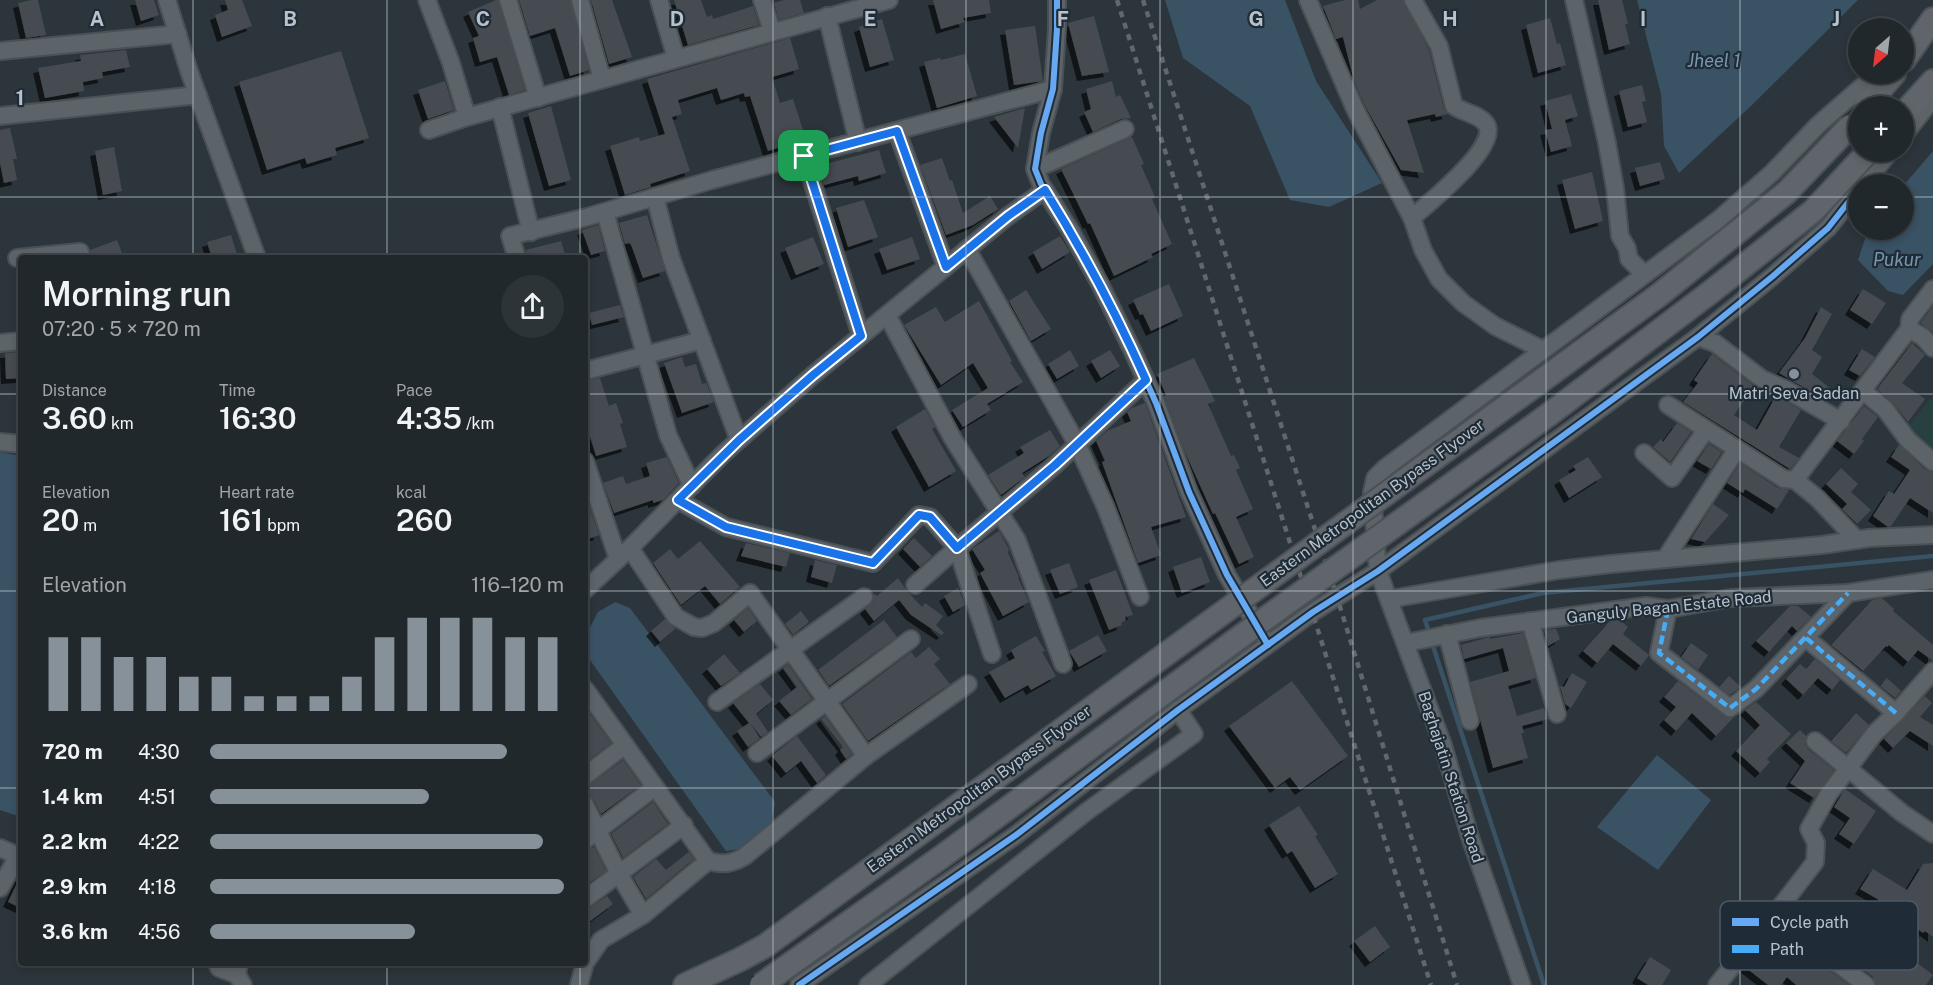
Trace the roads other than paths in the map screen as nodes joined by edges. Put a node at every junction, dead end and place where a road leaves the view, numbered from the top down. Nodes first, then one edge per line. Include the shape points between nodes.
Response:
1 (167, 0) edge
2 (427, 0) edge
3 (508, 0) edge
4 (580, 0) edge
5 (659, 0) edge
6 (762, 0) edge
7 (889, 0) edge
8 (1057, 0) edge
9 (1308, 0) edge
10 (1413, 0) edge
11 (1574, 0) edge
12 (862, 3) edge
13 (827, 16) junction
14 (1933, 19) edge
15 (772, 31) junction
16 (178, 34) junction
17 (1914, 45) edge
18 (0, 51) edge
19 (676, 58) junction
20 (602, 79) junction
21 (1865, 84) edge
22 (1884, 84) edge
23 (1931, 84) edge
24 (1053, 89) junction
25 (198, 95) junction
26 (1874, 96) edge
27 (538, 98) junction
28 (1914, 102) edge
29 (500, 107) junction
30 (0, 116) edge
31 (466, 117) junction
32 (1914, 122) edge
33 (1848, 127) edge
34 (1125, 129) dead end
35 (429, 130) dead end
36 (897, 131) junction
37 (858, 142) junction
38 (804, 156) junction
39 (1859, 162) edge
40 (1882, 162) edge
41 (1035, 169) junction
42 (1871, 174) edge
43 (1045, 190) junction
44 (655, 197) junction
45 (1848, 203) edge
46 (605, 212) junction
47 (1412, 218) junction
48 (531, 232) junction
49 (967, 249) junction
50 (48, 255) edge
51 (81, 255) edge
52 (256, 255) edge
53 (516, 255) edge
54 (946, 267) junction
55 (1644, 274) junction
56 (1933, 289) edge
57 (887, 315) junction
58 (1909, 329) junction
59 (861, 336) junction
60 (1698, 337) junction
61 (702, 340) junction
62 (18, 341) edge
63 (0, 343) edge
64 (1933, 348) edge
65 (1543, 350) junction
66 (645, 353) junction
67 (588, 370) edge
68 (1146, 380) junction
69 (1863, 391) junction
70 (1668, 405) dead end
71 (1841, 421) junction
72 (1706, 430) junction
73 (739, 440) junction
74 (0, 442) edge
75 (18, 444) edge
76 (1077, 444) junction
77 (1737, 449) junction
78 (1644, 453) dead end
79 (1933, 462) edge
80 (588, 468) edge
81 (1795, 480) junction
82 (692, 486) junction
83 (678, 500) junction
84 (999, 513) junction
85 (1933, 535) edge
86 (1857, 540) junction
87 (957, 548) junction
88 (624, 554) junction
89 (1665, 559) junction
90 (1378, 571) junction
91 (1933, 580) edge
92 (915, 585) dead end
93 (588, 587) edge
94 (1848, 593) junction
95 (864, 597) dead end
96 (1140, 597) dead end
97 (1390, 599) junction
98 (1668, 609) junction
99 (1530, 621) junction
100 (1436, 636) junction
101 (1806, 638) junction
102 (911, 639) dead end
103 (1406, 642) junction
104 (1268, 645) junction
105 (789, 648) junction
106 (992, 654) dead end
107 (1063, 664) dead end
108 (1933, 671) edge
109 (968, 684) dead end
110 (588, 696) edge
111 (717, 702) dead end
112 (828, 702) junction
113 (1178, 710) junction
114 (1896, 713) junction
115 (1557, 714) dead end
116 (1470, 721) dead end
117 (1815, 741) dead end
118 (625, 745) junction
119 (757, 753) dead end
120 (866, 756) junction
121 (1849, 769) junction
122 (588, 774) edge
123 (655, 787) junction
124 (588, 810) edge
125 (684, 825) junction
126 (599, 830) junction
127 (1933, 834) edge
128 (588, 838) edge
129 (0, 848) edge
130 (18, 856) edge
131 (18, 860) edge
132 (708, 861) junction
133 (619, 874) junction
134 (0, 888) edge
135 (588, 897) edge
136 (1785, 901) edge
137 (644, 915) junction
138 (588, 959) edge
139 (219, 966) edge
140 (221, 966) edge
141 (584, 966) edge
142 (1729, 970) edge
143 (1846, 970) edge
144 (240, 974) edge
145 (222, 985) edge
146 (579, 985) edge
147 (685, 985) edge
148 (760, 985) edge
149 (800, 985) edge
150 (868, 985) edge
151 (1522, 985) edge
152 (1717, 985) edge
153 (1866, 985) edge

1 - 16 street
2 - 31 street
3 - 27 street
4 - 20 street
5 - 19 street
6 - 15 street
7 - 12 street
8 - 24 street
9 - 47 street via 1355,109
10 - 47 street via 1439,46 1454,106 1481,119 1488,126 1488,134 1470,165
11 - 55 street via 1607,143 1620,236 1629,259
12 - 13 street
13 - 15 street
13 - 37 street
14 - 17 main road
15 - 19 street
16 - 18 street
16 - 25 street
19 - 20 street
20 - 27 street
21 - 55 street via 1718,220
22 - 26 main road
23 - 28 main road
23 - 32 street via 1930,102
24 - 36 street
24 - 41 street
25 - 30 street
25 - 52 street
27 - 29 street
29 - 31 street
29 - 48 street
31 - 35 street
33 - 147 main road, Eastern Metropolitan Bypass Flyover, bridge via 1787,192 1659,295 765,946
34 - 41 street
36 - 37 street
36 - 54 street
37 - 38 street
38 - 44 street
38 - 59 street
39 - 148 main road, Eastern Metropolitan Bypass Flyover, bridge via 1813,211 1551,413
40 - 42 street
41 - 43 street
43 - 49 street
43 - 68 street via 1100,284
44 - 46 street
44 - 61 street via 671,258
45 - 60 street via 1828,228
46 - 48 street
46 - 66 street
47 - 65 street via 1439,279 1495,326
48 - 53 street via 510,236
49 - 54 street
49 - 76 street
50 - 51 street
54 - 57 street
55 - 65 street
56 - 58 street via 1910,318
57 - 59 street
57 - 84 street via 953,439
58 - 64 street
58 - 69 street
59 - 73 street
60 - 71 street via 1715,343 1762,379
60 - 90 street
61 - 66 street
61 - 73 street
62 - 63 street
65 - 90 street, Baghajatin Station Road via 1375,478 1372,492
66 - 67 street
66 - 82 street via 668,435
68 - 76 street
68 - 104 street via 1189,492 1227,575
69 - 71 street
69 - 79 street
70 - 72 street
71 - 81 street
72 - 77 street
72 - 78 street via 1672,478
73 - 82 street
74 - 75 street
76 - 84 street
76 - 96 street
77 - 81 street via 1784,479
77 - 89 street
80 - 88 street
81 - 86 street
82 - 83 street
83 - 87 street via 726,527 873,563 919,515 930,517
83 - 88 street
84 - 87 street
84 - 107 street via 1017,540
85 - 86 street
86 - 89 street
87 - 92 street
87 - 106 street
88 - 93 street
88 - 105 street via 686,624 702,628 714,623 750,593
89 - 97 street via 1559,570
90 - 97 street, Baghajatin Station Road
90 - 104 street
91 - 94 street, Ganguly Bagan Estate Road
94 - 98 street, Ganguly Bagan Estate Road via 1731,598
94 - 101 street
95 - 105 street
97 - 103 street, Baghajatin Station Road
98 - 99 street, Ganguly Bagan Estate Road via 1646,606
98 - 101 street via 1659,653 1730,708 1756,689
99 - 100 street, Ganguly Bagan Estate Road
99 - 115 street
100 - 103 street, Ganguly Bagan Estate Road
100 - 116 street
101 - 114 street
102 - 112 street
103 - 151 street, Baghajatin Station Road
104 - 113 street
105 - 111 street
105 - 112 street
108 - 114 street
109 - 120 street
110 - 118 street
112 - 119 street
112 - 120 street
113 - 149 street via 1016,835
113 - 150 street via 1194,734 1086,812
114 - 121 street
117 - 121 street
118 - 122 street
118 - 123 street
120 - 132 street via 735,862
121 - 127 street
121 - 136 street via 1828,795 1809,829 1816,843 1815,862
123 - 125 street
123 - 126 street
124 - 126 street
125 - 132 street
125 - 133 street
126 - 128 street
126 - 133 street
129 - 130 street
131 - 134 street
132 - 137 street
133 - 135 street
133 - 137 street
137 - 138 street via 601,940
139 - 145 street
140 - 144 street
141 - 146 street
142 - 152 street
143 - 153 street

